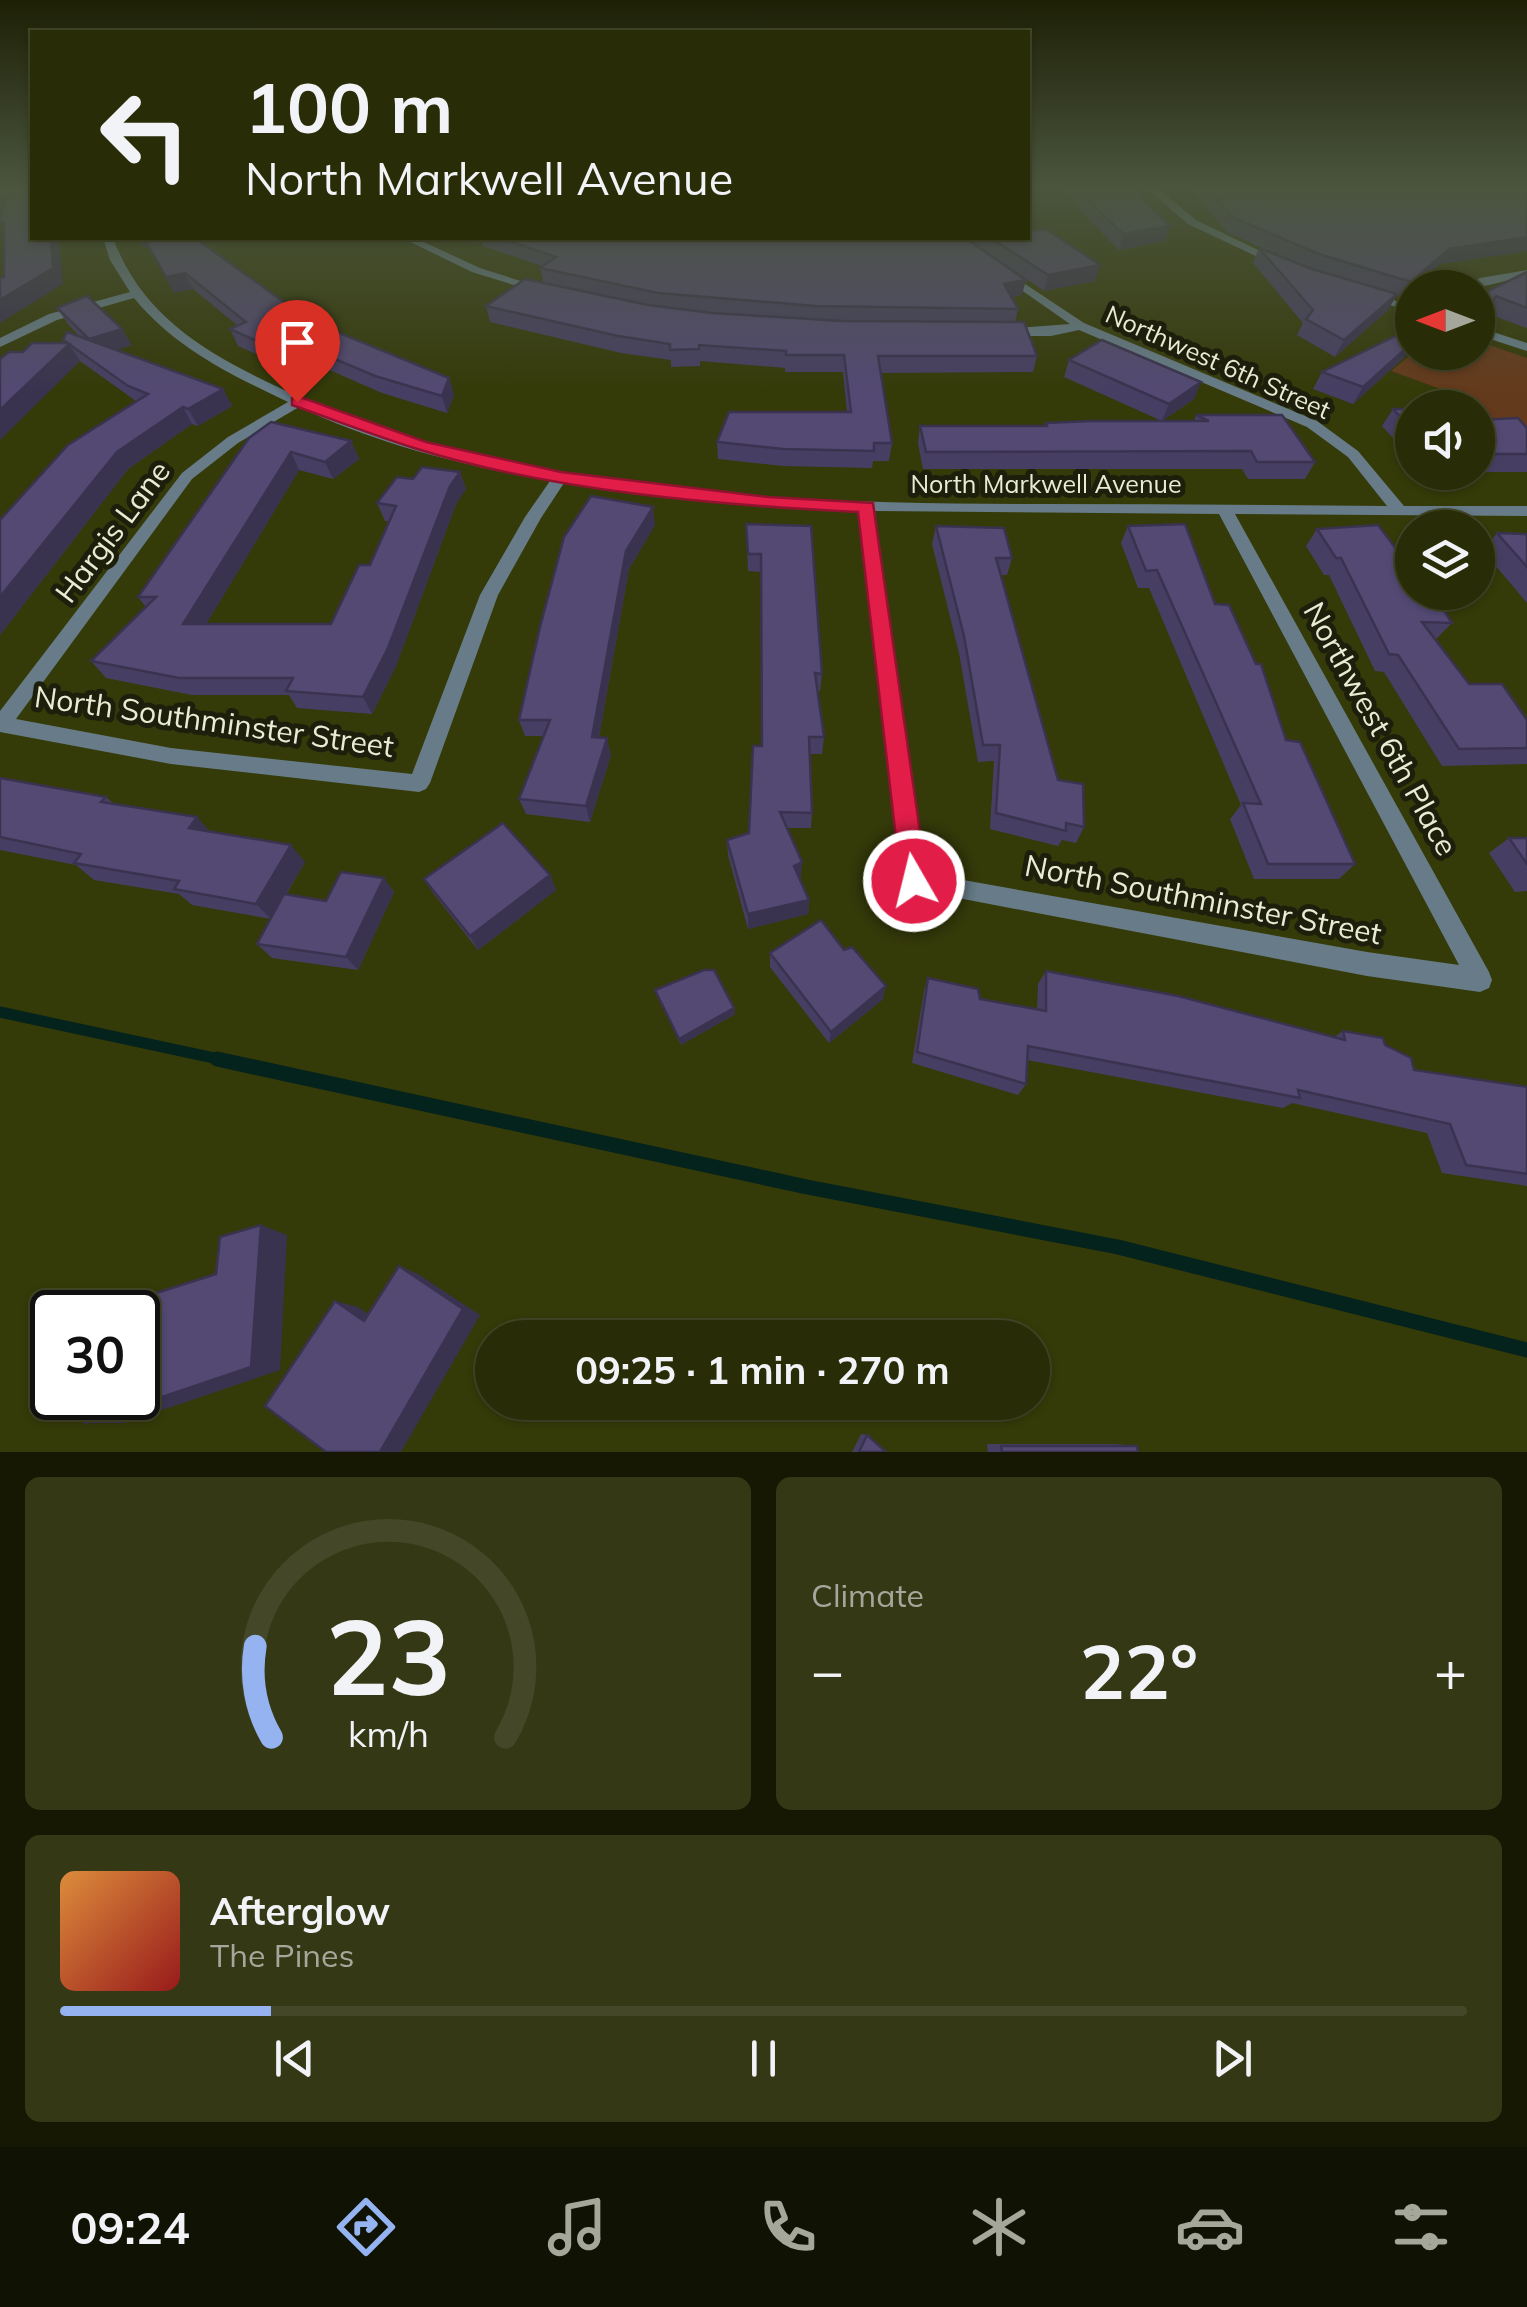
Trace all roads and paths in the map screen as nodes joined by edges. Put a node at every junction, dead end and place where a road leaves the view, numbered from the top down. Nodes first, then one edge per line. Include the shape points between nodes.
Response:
1 (114, 255) edge
2 (443, 255) edge
3 (1262, 255) edge
4 (984, 260) edge
5 (1300, 272) edge
6 (1527, 273) edge
7 (1495, 278) edge
8 (1350, 288) edge
9 (137, 294) junction
10 (561, 295) edge
11 (1395, 303) edge
12 (1080, 326) junction
13 (990, 333) edge
14 (1495, 337) edge
15 (0, 344) edge
16 (1527, 347) edge
17 (297, 402) junction
18 (561, 477) junction
19 (866, 507) junction
20 (1224, 509) junction
21 (1400, 510) joint
22 (1495, 511) edge
23 (1527, 511) edge
24 (0, 724) edge
25 (1480, 980) joint

1 - 9 street, North Markwell Avenue
2 - 10 street
3 - 5 street
4 - 12 street, Northwest 6th Street
6 - 7 street
8 - 11 street
9 - 15 street via 53,317
9 - 17 street, North Markwell Avenue via 204,354
12 - 13 street
12 - 21 street, Northwest 6th Street via 1312,424 1353,454
14 - 16 street
17 - 18 street, North Markwell Avenue via 422,446
17 - 24 street, Hargis Lane via 187,476
18 - 19 street, North Markwell Avenue
18 - 24 street, North Southminster Street via 489,595 419,784 172,756
19 - 20 street, North Markwell Avenue
19 - 25 street, North Southminster Street via 914,881
20 - 21 street, North Markwell Avenue
20 - 25 street, Northwest 6th Place
22 - 23 street, North Markwell Avenue

